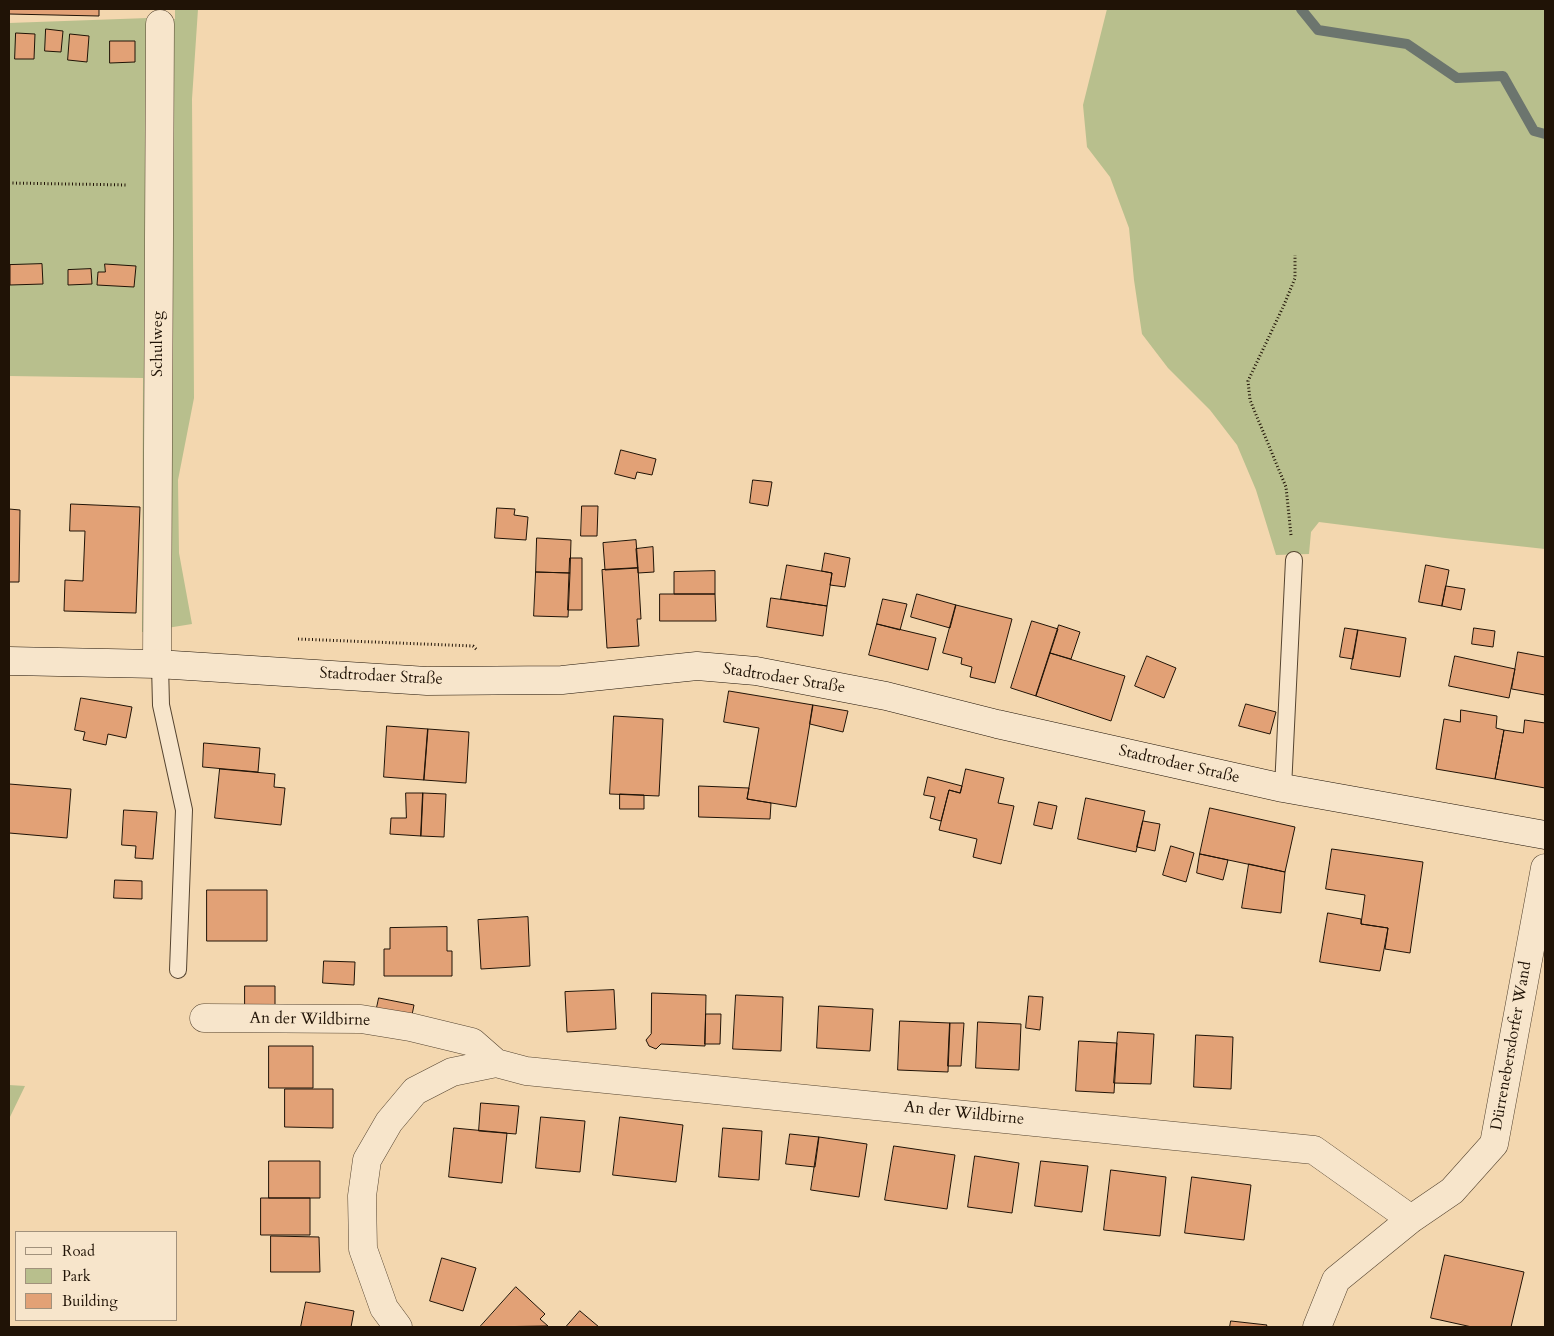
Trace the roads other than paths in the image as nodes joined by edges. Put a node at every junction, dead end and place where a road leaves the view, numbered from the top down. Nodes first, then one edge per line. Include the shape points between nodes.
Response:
1 (159, 16) edge
2 (1294, 560) road end
3 (9, 661) edge
4 (158, 665) junction
5 (1283, 788) junction
6 (1545, 835) edge
7 (1545, 868) edge
8 (178, 970) dead end
9 (204, 1018) dead end
10 (496, 1063) junction
11 (1411, 1219) junction
12 (398, 1327) edge
13 (1316, 1327) edge

1 - 4 street, Schulweg
2 - 5 lane
3 - 4 street, Stadtrodaer Straße
4 - 5 street, Stadtrodaer Straße via 427,681 562,680 697,666 756,671 886,696
4 - 8 lane via 161,705 184,810
5 - 6 street, Stadtrodaer Straße
7 - 11 street, Dürrenebersdorfer Wand via 1494,1144 1452,1191
9 - 10 street, An der Wildbirne via 361,1019 472,1042
10 - 11 street, An der Wildbirne via 526,1071 1314,1150
10 - 12 street, An der Wildbirne via 452,1072 415,1091 389,1122 367,1160 362,1196 363,1249 384,1308
11 - 13 street, Dürrenebersdorfer Wand via 1336,1280

